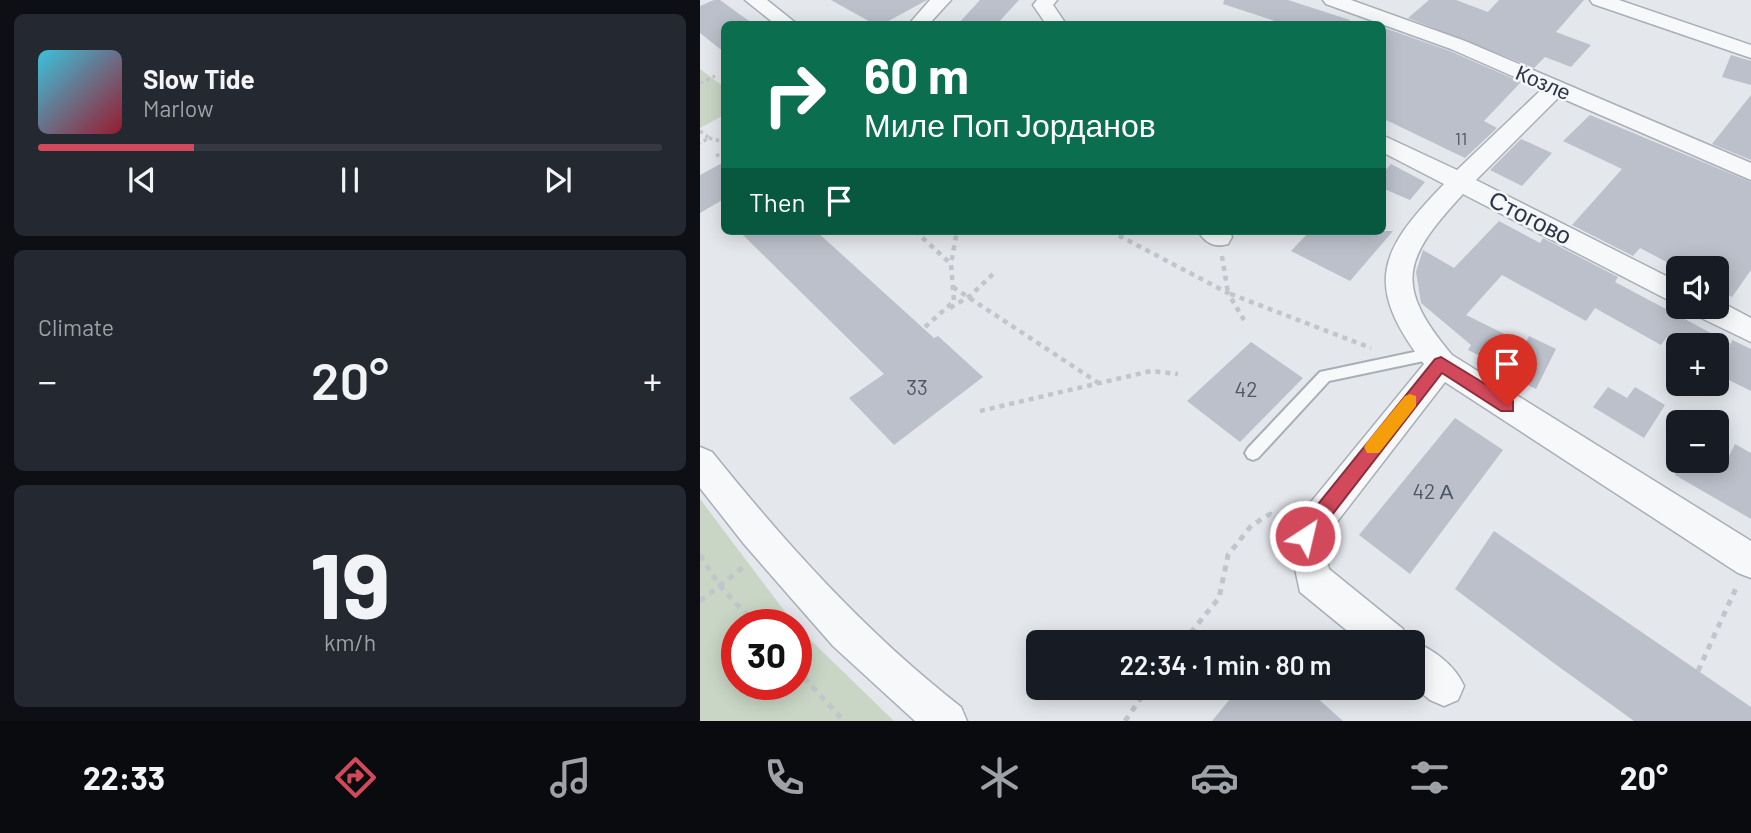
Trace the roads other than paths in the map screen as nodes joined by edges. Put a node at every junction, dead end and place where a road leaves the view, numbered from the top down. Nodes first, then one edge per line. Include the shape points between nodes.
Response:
1 (755, 0) edge
2 (941, 0) edge
3 (1333, 0) edge
4 (1600, 0) edge
5 (1045, 3) edge
6 (783, 21) edge
7 (922, 21) edge
8 (1029, 21) edge
9 (1054, 21) edge
10 (1751, 52) edge
11 (1556, 88) junction
12 (1386, 144) edge
13 (1751, 172) edge
14 (1461, 182) junction
15 (1666, 287) edge
16 (1728, 319) edge
17 (1751, 331) edge
18 (1437, 359) junction
19 (1253, 453) dead end
20 (700, 462) edge
21 (1750, 560) edge
22 (1375, 630) edge
23 (1425, 671) edge
24 (1444, 686) dead end
25 (947, 721) edge

1 - 6 street
2 - 7 street
3 - 11 street, Козле via 1405,24
4 - 10 street
5 - 8 street
5 - 9 street
11 - 13 street, Козле
11 - 14 street
12 - 14 street, Стогово
14 - 15 street, Стогово
14 - 18 street via 1405,244 1399,260 1402,299 1415,333
16 - 17 street
18 - 19 lane via 1404,360 1325,376
18 - 21 street
18 - 22 street via 1305,536 1313,579
20 - 25 street via 768,549 911,695
23 - 24 street

